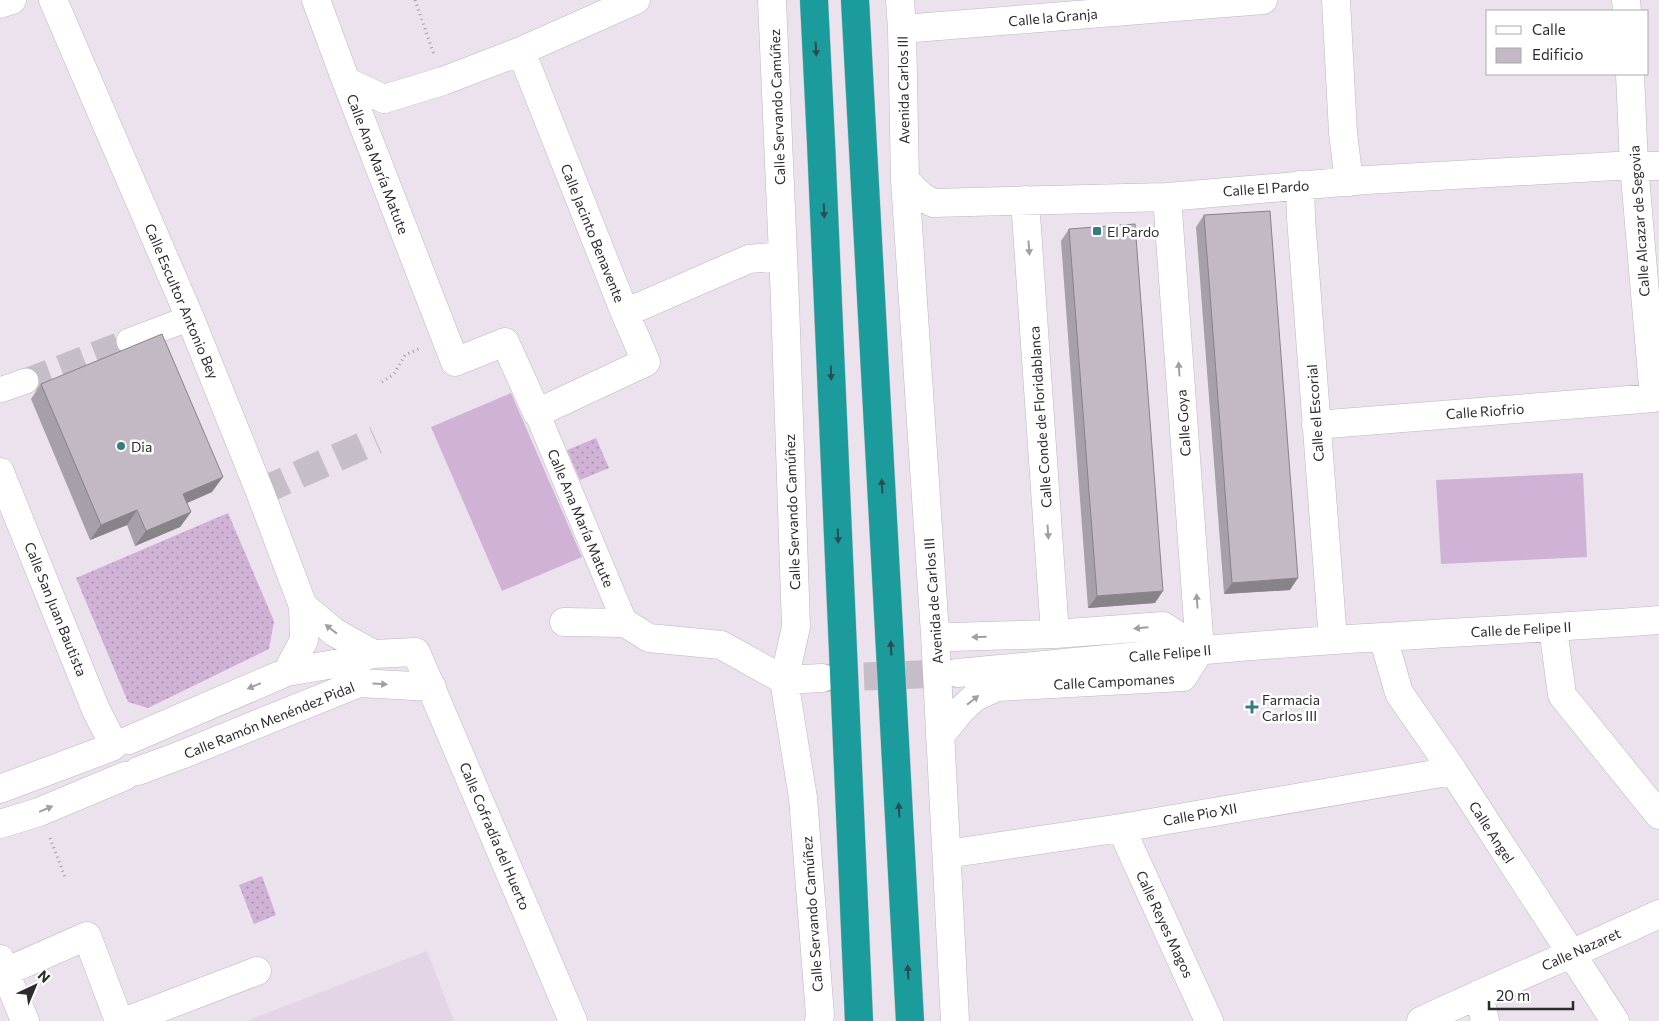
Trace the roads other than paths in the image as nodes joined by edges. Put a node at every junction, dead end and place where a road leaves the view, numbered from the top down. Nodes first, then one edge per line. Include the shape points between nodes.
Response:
1 (12, 0) edge
2 (53, 0) edge
3 (316, 0) edge
4 (636, 0) edge
5 (772, 0) edge
6 (814, 0) edge
7 (855, 0) edge
8 (900, 0) edge
9 (1263, 0) edge
10 (1336, 0) edge
11 (0, 4) edge
12 (902, 30) junction
13 (521, 51) junction
14 (1630, 75) edge
15 (346, 81) junction
16 (1646, 165) edge
17 (905, 180) junction
18 (1349, 182) junction
19 (1300, 186) junction
20 (1167, 197) junction
21 (1025, 200) junction
22 (783, 256) junction
23 (625, 313) junction
24 (190, 318) junction
25 (129, 342) tunnel mouth
26 (26, 381) tunnel mouth
27 (0, 390) edge
28 (1654, 398) joint
29 (537, 413) junction
30 (1316, 425) junction
31 (0, 472) edge
32 (303, 606) junction
33 (1659, 620) edge
34 (564, 622) dead end
35 (624, 623) junction
36 (1553, 628) junction
37 (935, 634) junction
38 (1055, 634) junction
39 (1383, 637) junction
40 (1333, 640) junction
41 (1200, 650) junction
42 (416, 652) joint
43 (373, 654) junction
44 (286, 672) junction
45 (957, 673) tunnel mouth
46 (822, 678) tunnel mouth
47 (784, 680) junction
48 (432, 687) junction
49 (940, 736) junction
50 (118, 744) junction
51 (1453, 771) junction
52 (132, 773) junction
53 (0, 789) edge
54 (1659, 815) edge
55 (0, 824) edge
56 (1121, 828) junction
57 (946, 854) junction
58 (1659, 914) edge
59 (1571, 955) junction
60 (2, 969) edge
61 (256, 971) dead end
62 (1479, 994) junction
63 (25, 1021) edge
64 (119, 1021) edge
65 (126, 1021) edge
66 (573, 1021) edge
67 (819, 1021) edge
68 (859, 1021) edge
69 (910, 1021) edge
70 (955, 1021) edge
71 (1210, 1021) edge
72 (1421, 1021) edge
73 (1485, 1021) edge
74 (1615, 1021) edge

1 - 11 street
2 - 24 street, Calle Escultor Antonio Bey
3 - 15 street
4 - 13 street, Calle Ana María Matute
5 - 22 street, Calle Servando Camúñez
6 -> 68 highway
69 -> 7 highway
8 - 12 street, Avenida Carlos III
9 - 12 street, Calle la Granja
10 - 18 street
12 - 17 street, Avenida Carlos III
13 - 15 street, Calle Ana María Matute via 443,81 384,99
13 - 23 street, Calle Jacinto Benavente
14 - 16 street, Calle Alcazar de Segovia
15 - 29 street, Calle Ana María Matute via 455,362 505,342
16 - 18 street, Calle El Pardo
16 - 28 street, Calle Alcazar de Segovia
17 - 21 street, Calle El Pardo via 933,203
17 - 37 street, Avenida de Carlos III
18 - 19 street, Calle El Pardo
19 - 20 street, Calle El Pardo
19 - 30 street, Calle el Escorial
20 - 21 street, Calle El Pardo
41 -> 20 street, Calle Goya
21 -> 38 street, Calle Conde de Floridablanca
22 - 23 street, Calle Jacinto Benavente via 749,260
22 - 47 street, Calle Servando Camúñez via 796,627
23 - 29 street via 646,362
24 - 25 street
24 - 32 street, Calle Escultor Antonio Bey
26 - 27 street
28 - 30 street, Calle Riofrio
29 - 35 street, Calle Ana María Matute
30 - 40 street, Calle el Escorial
31 - 50 street, Calle San Juan Bautista via 96,710
43 -> 32 street via 334,632
32 - 44 street via 304,640
33 - 36 street, Calle de Felipe II
34 - 35 street
35 - 47 street via 649,638 721,645
36 - 39 street, Calle de Felipe II
36 - 54 street via 1562,695
38 -> 37 street via 951,637
37 - 49 street, Avenida de Carlos III
41 -> 38 street via 1163,626
39 - 40 street, Calle Felipe II
39 - 51 street, Calle Angel via 1399,693
40 - 41 street, Calle Felipe II
41 - 45 street, Calle Felipe II
49 -> 41 street, Calle Campomanes via 975,697 997,686 1183,677
42 - 43 street, Calle Ramón Menéndez Pidal
42 - 48 street, Calle Cofradía del Huerto
43 - 44 street, Calle Ramón Menéndez Pidal
44 -> 50 street, Calle Ramón Menéndez Pidal
46 - 47 street
47 - 67 street, Calle Servando Camúñez via 803,798
52 -> 48 street, Calle Ramón Menéndez Pidal via 359,683
48 - 66 street, Calle Cofradía del Huerto
49 - 57 street, Avenida de Carlos III
50 - 52 street, Calle San Juan Bautista via 139,746 142,750 144,761
50 - 53 street, Calle Ramón Menéndez Pidal
51 - 56 street, Calle Pio XII
51 - 59 street, Calle Angel
55 -> 52 street, Calle Ramón Menéndez Pidal via 39,812
56 - 57 street, Calle Pio XII
56 - 71 street, Calle Reyes Magos
57 - 70 street, Avenida de Carlos III
58 - 59 street, Calle Nazaret
59 - 62 street, Calle Nazaret
59 - 74 street, Calle Angel
60 - 63 street
60 - 64 street via 87,936
61 - 65 street
62 - 72 street, Calle Nazaret
62 - 73 street

